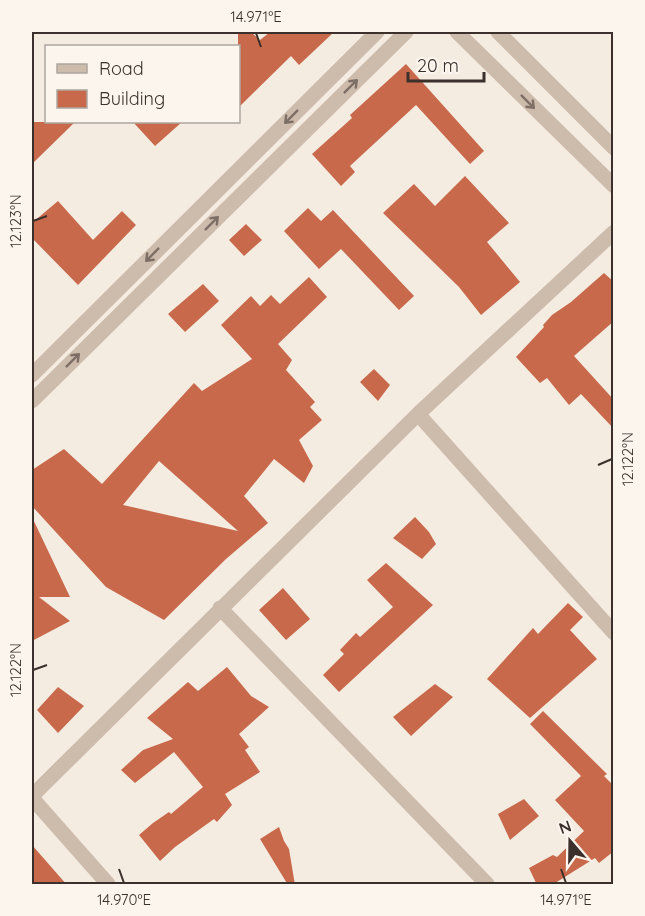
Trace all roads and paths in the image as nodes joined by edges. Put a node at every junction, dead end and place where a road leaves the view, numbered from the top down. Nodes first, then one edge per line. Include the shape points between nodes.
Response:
1 (377, 32) edge
2 (406, 32) edge
3 (457, 32) edge
4 (498, 32) edge
5 (614, 148) edge
6 (614, 186) edge
7 (614, 232) edge
8 (32, 375) edge
9 (32, 401) edge
10 (418, 414) junction
11 (220, 608) junction
12 (614, 633) edge
13 (32, 797) edge
14 (108, 885) edge
15 (487, 885) edge

1 -> 8 street
9 -> 2 street
3 -> 6 street
4 - 5 street
7 - 10 street
10 - 11 street
10 - 12 street
11 - 13 street
11 - 15 street
13 - 14 street

